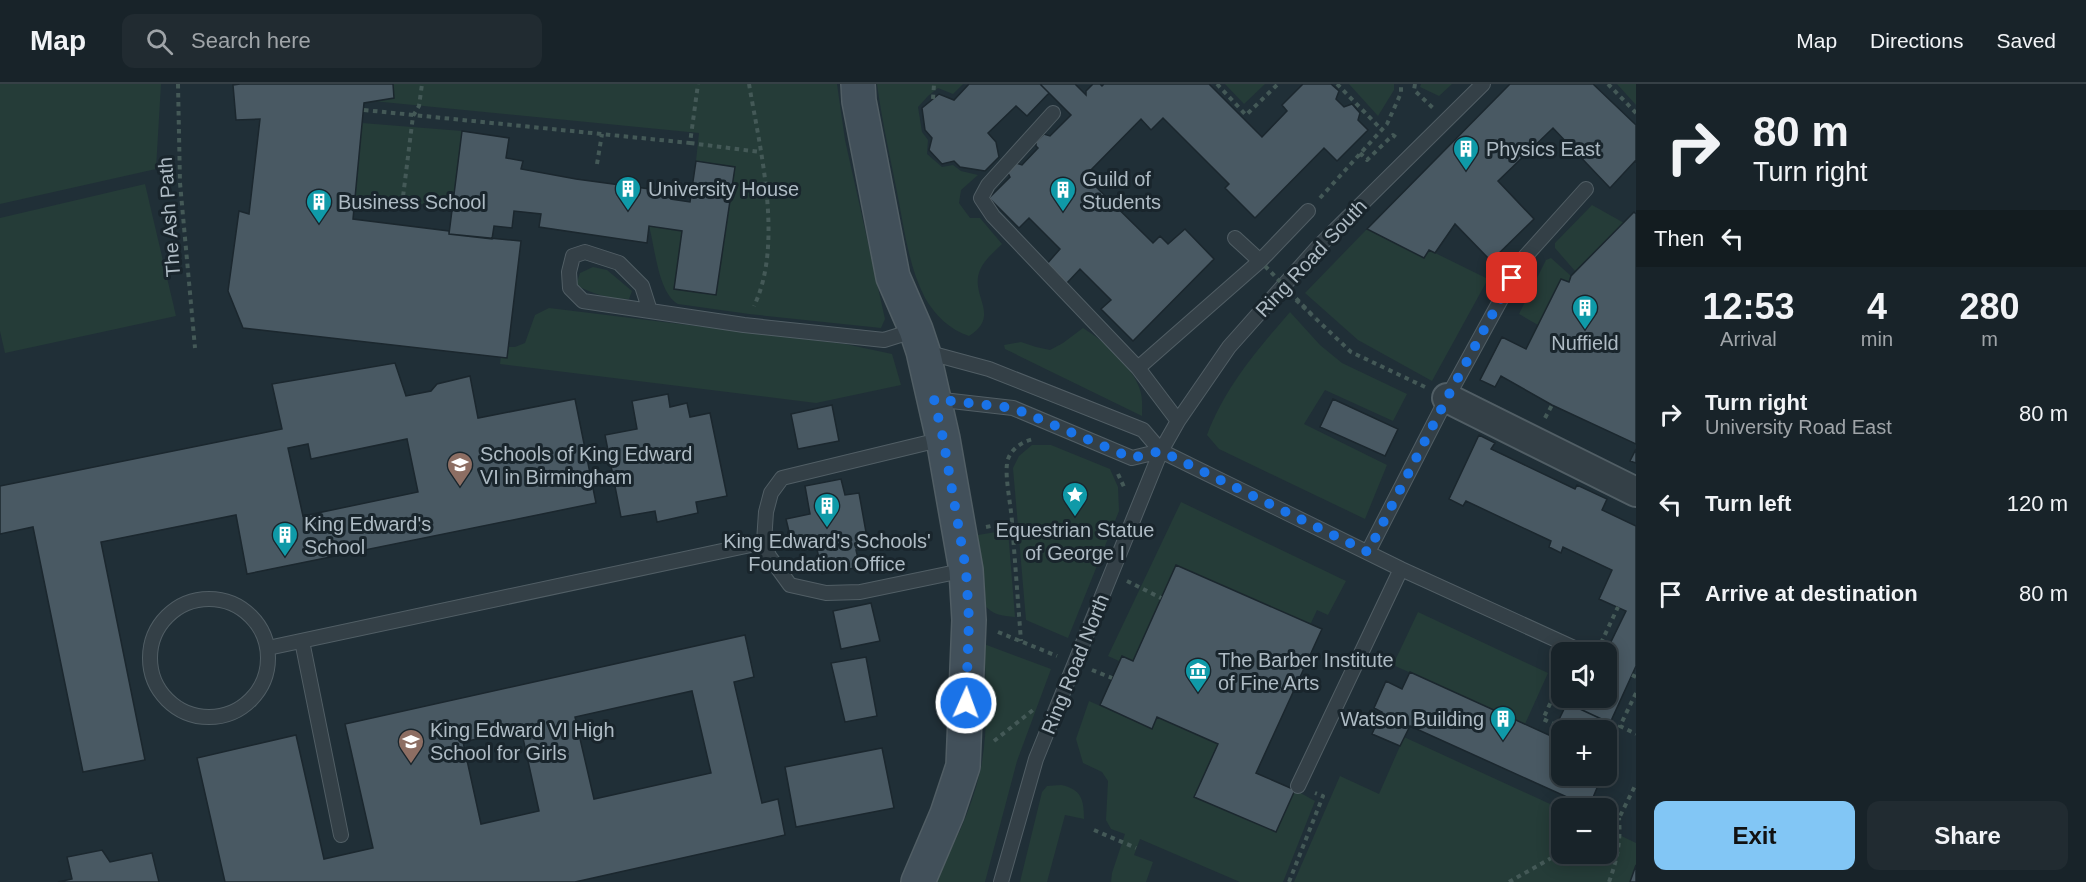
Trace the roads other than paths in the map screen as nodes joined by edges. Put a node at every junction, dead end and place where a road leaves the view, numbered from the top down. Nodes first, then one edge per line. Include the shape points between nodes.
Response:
1 (858, 84) edge
2 (1483, 84) edge
3 (1053, 113) dead end
4 (1586, 189) dead end
5 (1308, 211) road end
6 (1235, 238) dead end
7 (1262, 264) junction
8 (650, 311) junction
9 (919, 340) junction
10 (1138, 368) junction
11 (1447, 398) junction
12 (934, 399) junction
13 (1178, 421) junction
14 (943, 438) junction
15 (1161, 451) junction
16 (1636, 492) edge
17 (765, 542) junction
18 (1368, 552) junction
19 (1401, 569) junction
20 (966, 570) junction
21 (302, 641) junction
22 (1571, 642) edge
23 (268, 648) junction
24 (1298, 786) dead end
25 (341, 835) dead end
26 (918, 882) edge
27 (1001, 882) edge

1 - 9 street via 893,278
2 - 13 lane, Ring Road South via 1317,248 1229,347
3 - 10 lane via 988,185 981,198 993,216
4 - 11 lane via 1523,259
5 - 7 lane
6 - 7 lane
7 - 10 lane
8 - 8 lane via 583,301 570,288 573,256 585,252 619,263 642,286
8 - 9 lane via 744,325
9 - 12 street
9 - 15 lane via 1143,430
10 - 13 lane
11 - 16 street
11 - 18 lane
12 - 14 street
12 - 15 lane via 1013,408 1132,458
13 - 15 lane, Ring Road South
14 - 17 lane via 782,478 771,493
14 - 20 street
15 - 18 lane
15 - 27 lane, Ring Road North via 1036,759
17 - 20 lane via 769,556 790,585 826,593 860,592
17 - 21 lane
18 - 19 lane
19 - 22 lane
19 - 24 lane
20 - 26 street via 969,620 963,766
21 - 23 lane
21 - 25 lane
23 - 23 lane via 268,667 257,693 236,711 218,717 182,711 166,699 155,682 150,663 152,643 160,625 174,610 192,601 212,599 231,603 249,614 261,629

